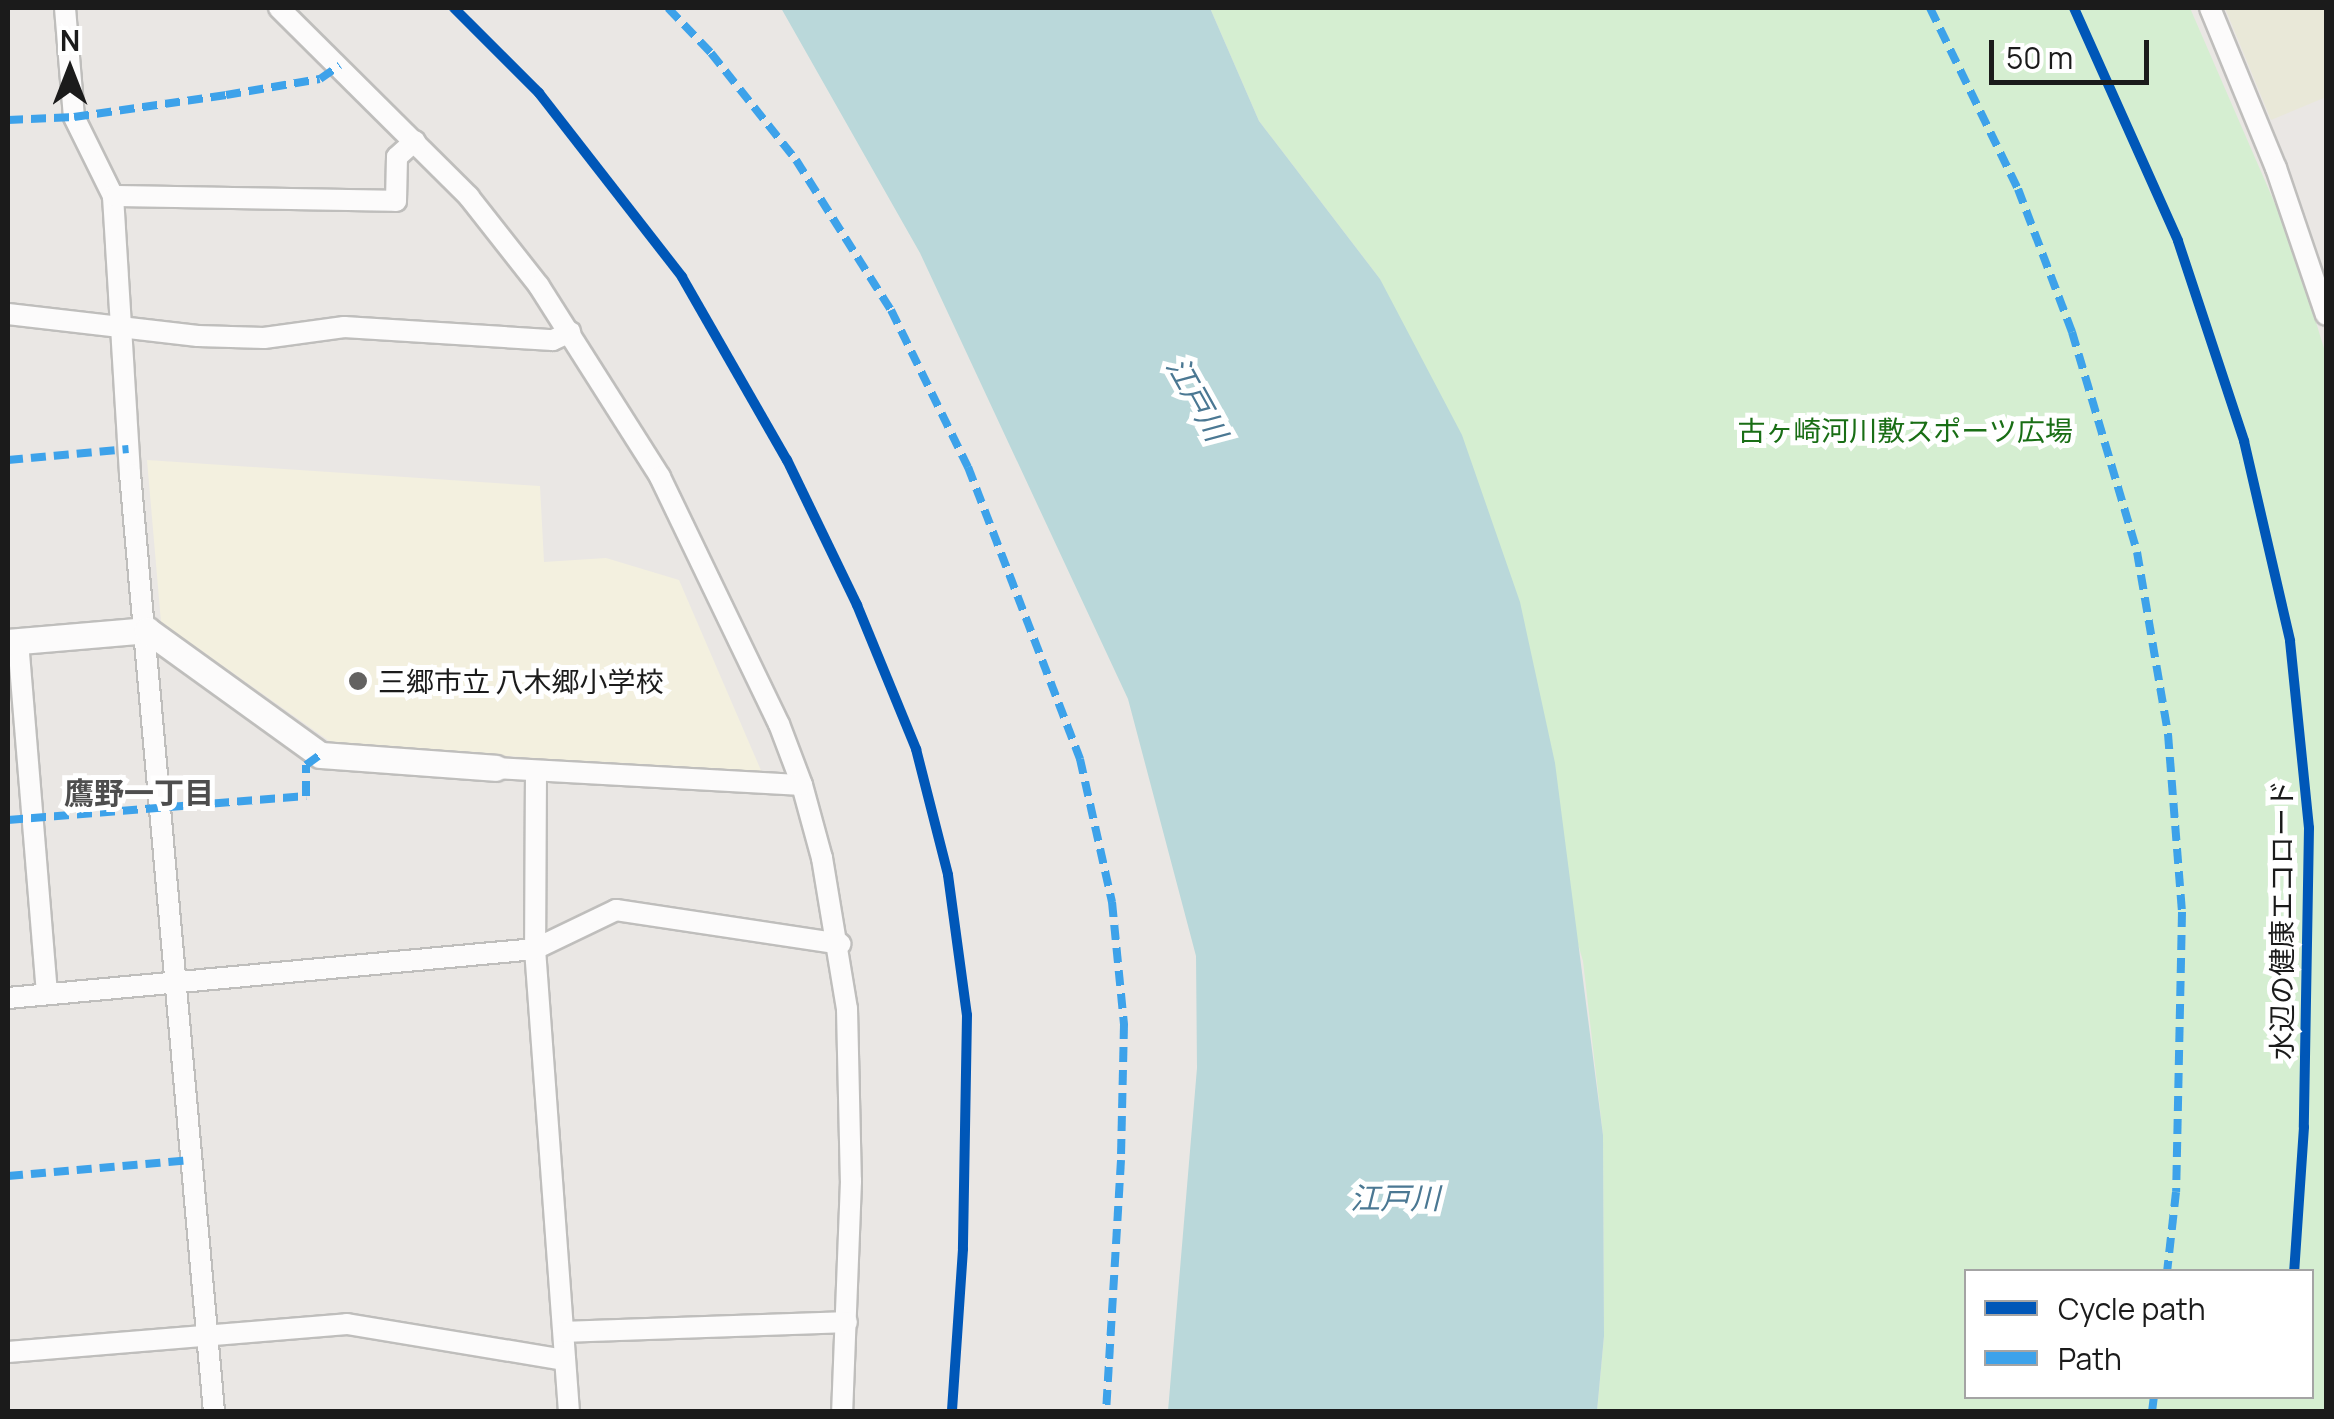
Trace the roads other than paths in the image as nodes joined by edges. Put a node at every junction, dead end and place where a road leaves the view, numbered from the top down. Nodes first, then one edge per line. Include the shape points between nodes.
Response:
1 (66, 8) edge
2 (279, 8) edge
3 (2210, 8) edge
4 (415, 140) junction
5 (112, 196) junction
6 (8, 314) edge
7 (2326, 315) edge
8 (120, 326) junction
9 (570, 332) junction
10 (147, 630) junction
11 (13, 641) edge
12 (496, 768) joint
13 (536, 771) junction
14 (802, 784) junction
15 (840, 944) junction
16 (536, 949) junction
17 (176, 982) junction
18 (47, 993) junction
19 (8, 998) edge
20 (847, 1322) junction
21 (564, 1332) junction
22 (207, 1335) junction
23 (8, 1352) edge
24 (566, 1360) junction
25 (214, 1412) edge
26 (569, 1412) edge
27 (842, 1412) edge

1 - 5 street via 74,117
2 - 4 street
3 - 7 street via 2276,168
4 - 5 street via 397,157 396,201
4 - 9 street via 504,239
5 - 8 street
6 - 8 street
8 - 9 street via 264,338 344,328 553,340
8 - 10 street
9 - 14 street via 686,525
10 - 11 street
10 - 12 street via 320,755
10 - 17 street
11 - 18 street
12 - 13 street
13 - 14 street
13 - 16 street
14 - 15 street
15 - 16 street via 616,910
15 - 20 street via 850,1047
16 - 17 street
16 - 21 street
17 - 18 street
17 - 22 street
18 - 19 street
20 - 21 street
20 - 27 street
21 - 24 street
22 - 23 street
22 - 24 street via 347,1324
22 - 25 street
24 - 26 street

